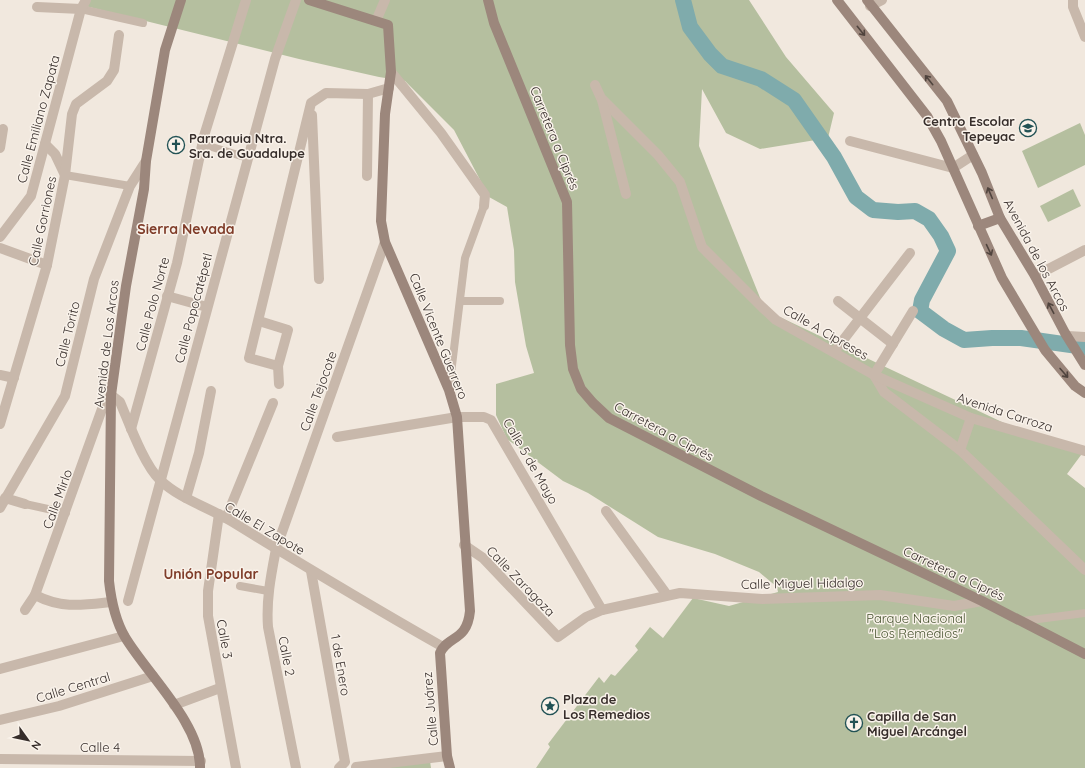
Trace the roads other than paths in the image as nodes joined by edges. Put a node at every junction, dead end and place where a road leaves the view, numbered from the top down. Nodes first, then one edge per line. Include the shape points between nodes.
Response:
1 (181, 0) edge
2 (246, 0) edge
3 (296, 0) edge
4 (309, 0) edge
5 (385, 0) edge
6 (488, 0) edge
7 (837, 0) edge
8 (882, 0) edge
9 (1073, 0) edge
10 (868, 3) edge
11 (83, 4) edge
12 (36, 7) dead end
13 (376, 21) junction
14 (143, 23) dead end
15 (1084, 33) edge
16 (119, 35) dead end
17 (391, 72) junction
18 (595, 85) dead end
19 (389, 88) junction
20 (368, 94) junction
21 (601, 98) junction
22 (311, 103) junction
23 (3, 129) dead end
24 (850, 141) dead end
25 (45, 144) junction
26 (202, 144) junction
27 (0, 148) edge
28 (973, 155) junction
29 (248, 158) junction
30 (146, 161) junction
31 (953, 168) junction
32 (65, 175) junction
33 (367, 176) dead end
34 (130, 186) junction
35 (626, 194) dead end
36 (484, 206) joint
37 (1000, 218) junction
38 (978, 226) junction
39 (0, 237) edge
40 (385, 242) junction
41 (0, 248) edge
42 (1085, 250) edge
43 (910, 253) dead end
44 (47, 265) junction
45 (1035, 276) junction
46 (319, 279) dead end
47 (167, 296) junction
48 (460, 301) junction
49 (838, 301) dead end
50 (500, 302) dead end
51 (206, 307) junction
52 (913, 311) dead end
53 (860, 319) junction
54 (259, 321) junction
55 (1085, 337) edge
56 (1070, 339) junction
57 (893, 344) junction
58 (834, 352) junction
59 (1084, 362) edge
60 (278, 366) junction
61 (0, 375) edge
62 (874, 375) junction
63 (14, 378) junction
64 (278, 384) dead end
65 (449, 390) junction
66 (211, 391) dead end
67 (1085, 394) edge
68 (111, 395) junction
69 (273, 403) dead end
70 (457, 417) junction
71 (971, 418) junction
72 (0, 424) edge
73 (132, 429) junction
74 (337, 437) dead end
75 (960, 450) junction
76 (1085, 450) edge
77 (160, 480) junction
78 (2, 497) edge
79 (186, 498) junction
80 (25, 504) joint
81 (0, 508) edge
82 (606, 511) dead end
83 (66, 513) junction
84 (222, 516) junction
85 (464, 544) junction
86 (276, 548) junction
87 (1085, 570) edge
88 (311, 571) junction
89 (240, 586) dead end
90 (268, 591) junction
91 (35, 595) junction
92 (667, 595) junction
93 (128, 601) dead end
94 (982, 601) junction
95 (112, 602) junction
96 (25, 610) dead end
97 (602, 610) junction
98 (1085, 613) edge
99 (1023, 621) junction
100 (124, 636) junction
101 (558, 637) joint
102 (443, 647) junction
103 (1085, 654) edge
104 (0, 669) edge
105 (152, 676) junction
106 (220, 688) junction
107 (174, 705) junction
108 (0, 720) edge
109 (447, 756) junction
110 (0, 760) edge
111 (200, 765) edge
112 (342, 765) edge
113 (356, 767) edge
114 (236, 768) edge
115 (296, 768) edge
116 (450, 768) edge

1 - 30 main road, Avenida de Los Arcos via 165,50
2 - 26 street, Calle Polo Norte
3 - 29 street, Calle Popocatépetl via 275,59
4 - 13 main road
5 - 13 street
6 - 94 main road, Carretera a Ciprés via 494,23 567,202 572,363 581,389 592,404 609,418 761,496
7 -> 31 main road via 928,116
8 - 10 street
9 - 15 street via 1073,7
28 -> 10 main road, Avenida de los Arcos via 947,102
11 - 12 street
11 - 14 street
11 - 25 street, Calle Emiliano Zapata
13 - 17 main road, Calle Vicente Guerrero via 388,25
16 - 32 street, Calle Gorriones via 114,70 107,81 76,104 72,114
17 - 19 main road, Calle Vicente Guerrero
17 - 36 street via 441,133 485,195
18 - 21 street, Calle A Cipreses
19 - 20 street
19 - 40 main road, Calle Vicente Guerrero via 385,114 381,221
20 - 22 street via 326,93
20 - 33 street
21 - 35 street
21 - 58 street, Calle A Cipreses via 658,155 680,182 702,247 776,320
22 - 46 street
22 - 54 street
23 - 27 street
24 - 31 street
25 - 32 street via 55,154
25 - 39 street, Calle Emiliano Zapata via 31,196
26 - 29 street
26 - 47 street, Calle Polo Norte via 177,263
28 - 31 street
37 -> 28 main road, Avenida de los Arcos
29 - 51 street, Calle Popocatépetl
30 - 34 street, Calle Torito
30 - 68 main road, Avenida de Los Arcos via 144,189 126,286
31 - 38 main road
32 - 34 street
32 - 44 street, Calle Gorriones
34 - 78 street, Calle Torito via 94,279 65,396
36 - 48 street via 465,258
37 - 38 main road
37 - 45 main road, Avenida de los Arcos
38 -> 67 main road via 1002,278 1044,350
40 - 65 main road, Calle Vicente Guerrero
40 - 86 street, Calle Tejocote
41 - 44 street
42 - 45 street
43 - 53 street
44 - 63 street, Calle Gorriones
56 -> 45 main road, Avenida de los Arcos
47 - 51 street
47 - 73 street, Calle Polo Norte
48 - 50 street
48 - 65 street
49 - 53 street
51 - 77 street, Calle Popocatépetl
52 - 57 street
53 - 57 street
53 - 58 street
54 - 60 street via 288,330
54 - 60 street via 249,358
55 - 56 street
56 - 59 main road
57 - 62 street
58 - 62 street, Calle A Cipreses
60 - 64 street
61 - 63 street
62 - 71 street, Avenida Carroza
62 - 75 street, Calle A Cipreses via 884,392
63 - 72 street, Calle Gorriones
65 - 70 main road, Calle Vicente Guerrero
66 - 79 street via 199,453
68 - 73 street, Calle El Zapote via 120,402
68 - 83 street, Calle Mirlo via 102,409
68 - 95 main road, Avenida de Los Arcos via 108,581
69 - 84 street, Calle 3
70 - 74 street, Calle 5 de Mayo
70 - 85 main road, Calle Vicente Guerrero
70 - 97 street, Calle 5 de Mayo via 484,417 495,425
71 - 75 street
71 - 76 street, Avenida Carroza
73 - 77 street, Calle El Zapote via 148,464
75 - 87 street, Calle A Cipreses
77 - 79 street, Calle El Zapote
77 - 93 street, Calle Popocatépetl
78 - 80 street
78 - 81 street, Calle Torito
79 - 84 street, Calle El Zapote
80 - 83 street
82 - 92 street
83 - 91 street, Calle Mirlo
84 - 86 street, Calle El Zapote
84 - 106 street, Calle 3 via 208,604
85 - 101 street, Calle Zaragoza via 482,558
85 - 102 main road, Calle Vicente Guerrero via 469,619 463,632
86 - 88 street, Calle El Zapote
86 - 90 street, Calle 2
88 - 102 street, Calle El Zapote
88 - 112 street, 1 de Enero
89 - 90 street
90 - 115 street, Calle 2 via 268,627
91 - 95 street via 46,601 65,605
91 - 96 street, Calle Mirlo
92 - 94 street, Calle Miguel Hidalgo via 692,592 762,599 880,595 954,606
92 - 97 street, Calle Miguel Hidalgo
94 - 99 main road, Carretera a Ciprés
95 - 100 main road, Avenida de Los Arcos
97 - 101 street, Calle Miguel Hidalgo via 586,617
98 - 99 street
99 - 103 main road, Carretera a Ciprés
100 - 104 street
100 - 105 main road, Avenida de Los Arcos
102 - 109 main road, Calle Juárez via 439,660
105 - 107 main road, Avenida de Los Arcos
105 - 108 street, Calle Central via 59,706
106 - 107 street
106 - 114 street, Calle 3
107 - 111 main road, Avenida de Los Arcos via 195,741
109 - 113 street
109 - 116 main road, Calle Juárez
110 - 111 street, Calle 4

